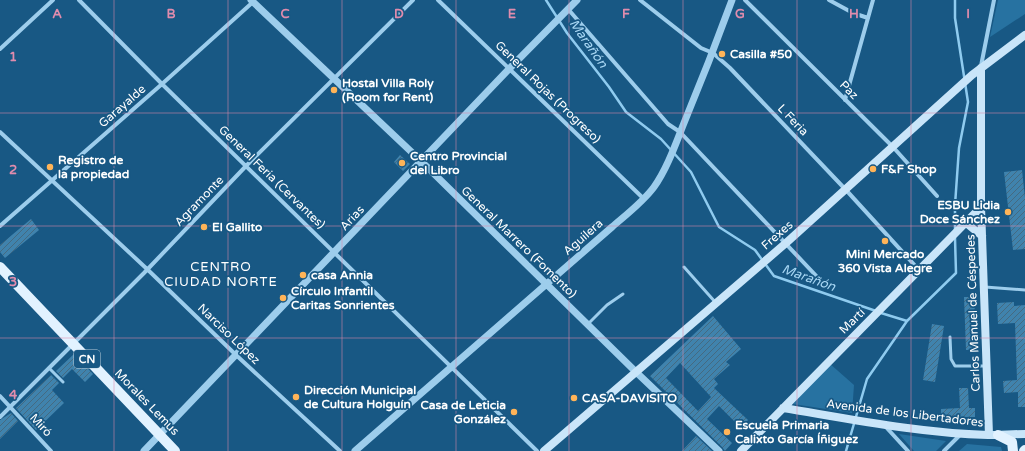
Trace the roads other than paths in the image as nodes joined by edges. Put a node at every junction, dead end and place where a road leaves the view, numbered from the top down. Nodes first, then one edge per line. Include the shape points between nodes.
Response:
1 (53, 0) edge
2 (79, 0) edge
3 (413, 0) edge
4 (438, 0) edge
5 (577, 0) edge
6 (640, 0) edge
7 (732, 0) edge
8 (746, 0) edge
9 (830, 0) edge
10 (873, 0) edge
11 (994, 0) edge
12 (253, 1) edge
13 (566, 11) junction
14 (868, 18) junction
15 (1025, 35) edge
16 (0, 49) edge
17 (713, 53) junction
18 (981, 68) junction
19 (509, 69) junction
20 (334, 78) junction
21 (162, 84) junction
22 (845, 100) junction
23 (0, 132) edge
24 (680, 132) junction
25 (892, 147) junction
26 (421, 161) junction
27 (246, 166) junction
28 (52, 181) junction
29 (846, 190) junction
30 (937, 196) dead end
31 (644, 198) junction
32 (981, 207) junction
33 (964, 223) junction
34 (0, 226) edge
35 (982, 236) junction
36 (786, 244) junction
37 (334, 252) junction
38 (0, 267) edge
39 (684, 267) dead end
40 (147, 269) junction
41 (919, 270) junction
42 (822, 282) dead end
43 (547, 284) junction
44 (984, 287) junction
45 (1025, 290) edge
46 (623, 294) dead end
47 (716, 303) junction
48 (588, 324) junction
49 (950, 337) dead end
50 (73, 344) junction
51 (236, 355) junction
52 (987, 366) junction
53 (452, 367) junction
54 (49, 368) junction
55 (636, 372) junction
56 (63, 382) dead end
57 (0, 396) edge
58 (10, 406) junction
59 (783, 408) junction
60 (0, 417) edge
61 (884, 424) junction
62 (961, 434) junction
63 (1025, 434) edge
64 (160, 435) junction
65 (994, 435) junction
66 (51, 451) edge
67 (144, 451) edge
68 (175, 451) edge
69 (340, 451) edge
70 (355, 451) edge
71 (537, 451) edge
72 (544, 451) edge
73 (719, 451) edge
74 (740, 451) edge
75 (908, 451) edge
76 (944, 451) edge
77 (1013, 451) edge

1 - 16 street
2 - 21 street, General Feria (Cervantes)
3 - 20 street, Agramonte
4 - 19 street, General Rojas (Progreso)
5 - 13 street, Arias
6 - 17 street, L Feria via 701,48
7 - 17 street, Aguilera
8 - 22 street, Paz
9 - 14 street
10 - 14 street
11 - 18 street, Carlos Manuel de Céspedes
12 - 20 street, General Marrero (Fomento)
12 - 21 street, Garayalde
13 - 19 street, Arias
13 - 24 street via 668,124
14 - 22 street
15 - 18 main road, Frexes
17 - 24 street, Aguilera
17 - 29 street, L Feria
18 - 25 main road, Frexes
18 - 32 main road, Carlos Manuel de Céspedes
19 - 26 street, Arias
19 - 31 street, General Rojas (Progreso)
20 - 26 street, General Marrero (Fomento)
20 - 27 street, Agramonte
21 - 27 street, General Feria (Cervantes)
21 - 28 street, Garayalde
22 - 25 street, Paz
23 - 28 street, Narciso López
24 - 31 street, Aguilera via 662,174
24 - 36 street
25 - 29 main road, Frexes
25 - 30 street, Paz
26 - 37 street, Arias
26 - 43 street, General Marrero (Fomento)
27 - 37 street, General Feria (Cervantes)
27 - 40 street, Agramonte
28 - 34 street, Garayalde
28 - 40 street, Narciso López
29 - 36 main road, Frexes
29 - 41 street, L Feria
31 - 43 street, Aguilera
32 - 33 main road, Martí
32 - 35 main road, Carlos Manuel de Céspedes
33 - 35 main road
33 - 41 main road, Martí
35 - 44 main road, Carlos Manuel de Céspedes
36 - 42 street
36 - 47 main road, Frexes
37 - 51 street, Arias
37 - 53 street, General Feria (Cervantes)
38 - 50 main road, Morales Lemus / CN
39 - 47 lane
40 - 50 street, Agramonte
40 - 51 street, Narciso López
41 - 59 main road, Martí
43 - 48 street, General Marrero (Fomento)
43 - 53 street, Aguilera
44 - 45 lane
44 - 52 main road, Carlos Manuel de Céspedes
46 - 48 lane via 607,305
47 - 55 main road, Frexes
48 - 55 street, General Marrero (Fomento)
49 - 52 lane via 951,359 955,366
50 - 54 street, Agramonte
50 - 64 main road, Morales Lemus / CN
51 - 64 street, Arias
51 - 69 street, Narciso López
52 - 65 main road, Carlos Manuel de Céspedes
53 - 70 street, Aguilera
53 - 71 street, General Feria (Cervantes)
54 - 56 lane
54 - 58 street, Agramonte
55 - 72 main road, Frexes
55 - 73 street, General Marrero (Fomento)
57 - 58 street, Miró
58 - 60 street, Agramonte
58 - 66 street, Miró
59 - 61 main road, Avenida de los Libertadores
59 - 74 main road, Martí
61 - 62 main road, Avenida de los Libertadores
61 - 75 street
62 - 65 main road, Avenida de los Libertadores
62 - 76 street
63 - 65 main road, Avenida de los Libertadores
64 - 67 street, Arias
64 - 68 main road, Morales Lemus / CN
65 - 77 main road via 1012,442

